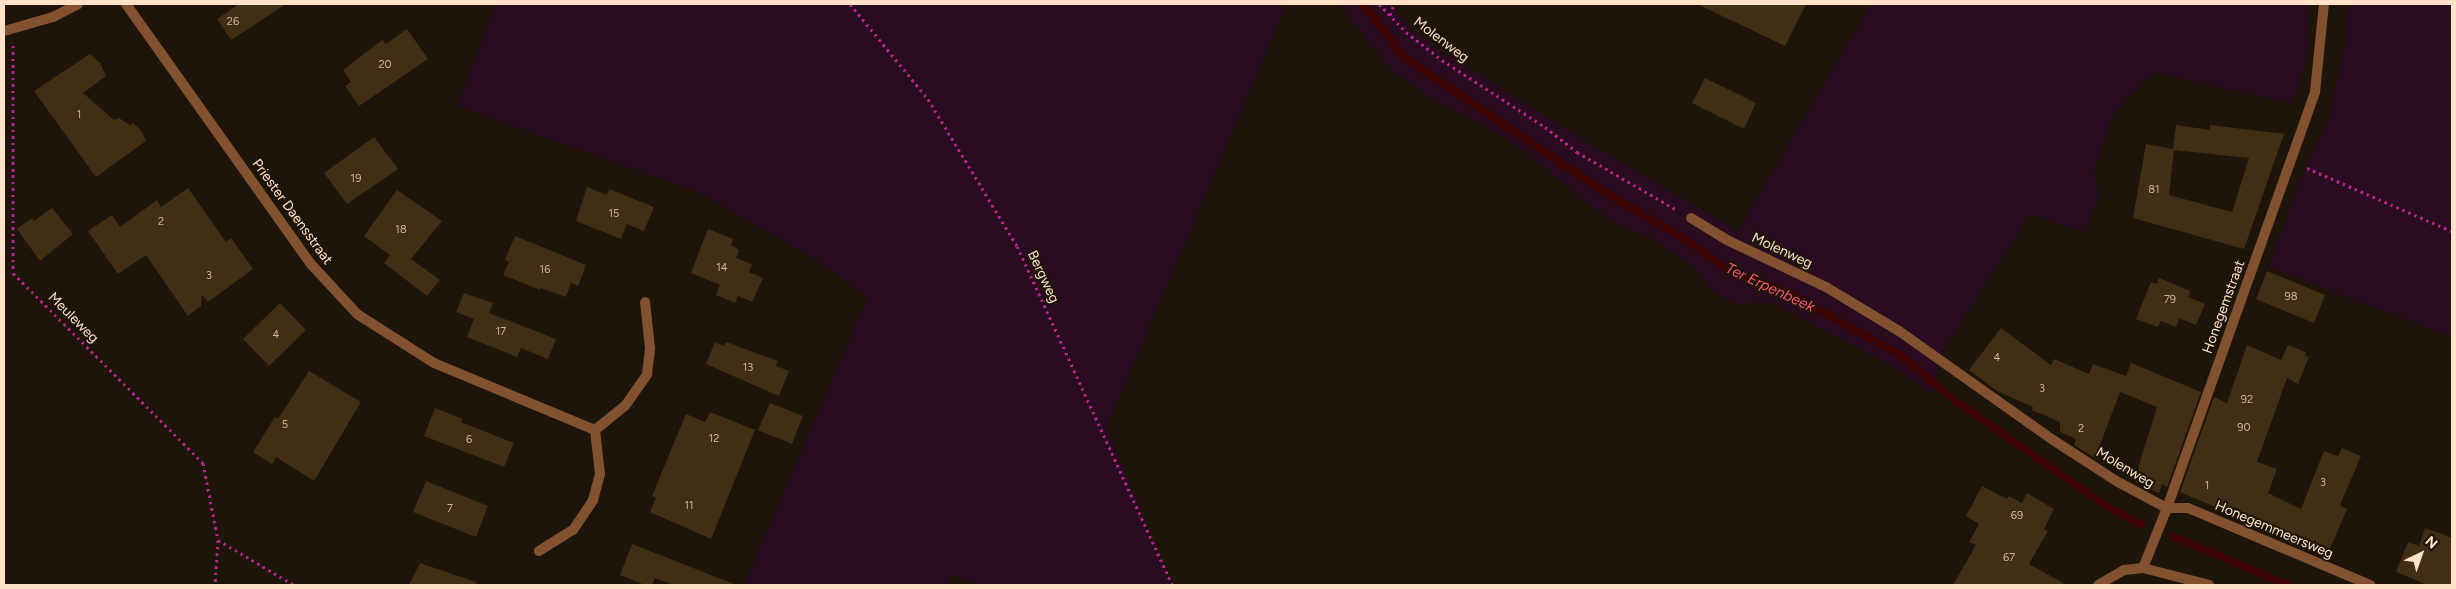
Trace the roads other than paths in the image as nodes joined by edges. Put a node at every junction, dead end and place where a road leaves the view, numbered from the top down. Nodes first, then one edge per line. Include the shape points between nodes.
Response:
1 (78, 4) edge
2 (126, 4) edge
3 (2324, 4) edge
4 (8, 30) edge
5 (1691, 218) road end
6 (645, 302) dead end
7 (595, 430) junction
8 (2167, 508) junction
9 (539, 551) dead end
10 (2143, 568) junction
11 (2098, 585) edge
12 (2209, 585) edge
13 (2370, 585) edge

1 - 4 street via 53,17
2 - 7 street, Priester Daensstraat via 310,263 357,314 434,363
3 - 8 street, Honegemstraat via 2315,92
5 - 8 street, Molenweg via 1727,240 1826,287 1899,331 2053,440 2118,482
6 - 7 street via 650,348 647,374 625,406
7 - 9 street via 600,474 593,500 573,530
8 - 10 street, Honegemstraat
8 - 13 street, Honegemmeersweg via 2188,508
10 - 11 street via 2124,570
10 - 12 street

